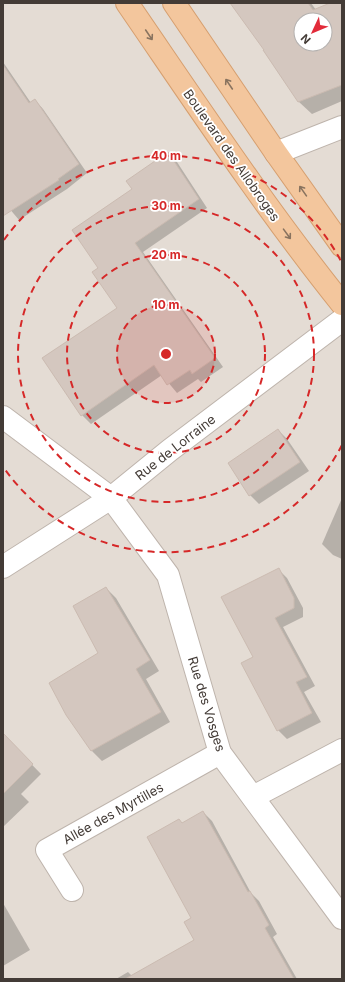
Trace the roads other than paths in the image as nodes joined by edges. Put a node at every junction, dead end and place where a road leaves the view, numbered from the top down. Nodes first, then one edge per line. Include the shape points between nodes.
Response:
1 (128, 3) edge
2 (174, 3) edge
3 (342, 127) edge
4 (276, 153) junction
5 (342, 246) edge
6 (342, 304) edge
7 (342, 320) edge
8 (3, 417) edge
9 (111, 498) junction
10 (3, 567) edge
11 (342, 750) edge
12 (220, 753) junction
13 (253, 797) junction
14 (72, 890) dead end
15 (342, 918) edge

1 -> 6 main road, Boulevard des Allobroges via 249,181
4 -> 2 main road
3 - 4 street
5 -> 4 main road
7 - 9 street, Rue de Lorraine via 170,450
8 - 9 street, Rue des Vosges
9 - 10 street, Rue de Lorraine
9 - 12 street, Rue des Vosges via 168,575
11 - 13 street
12 - 13 street, Rue des Vosges
12 - 14 street, Allée des Myrtilles via 47,850
13 - 15 street, Rue des Vosges

